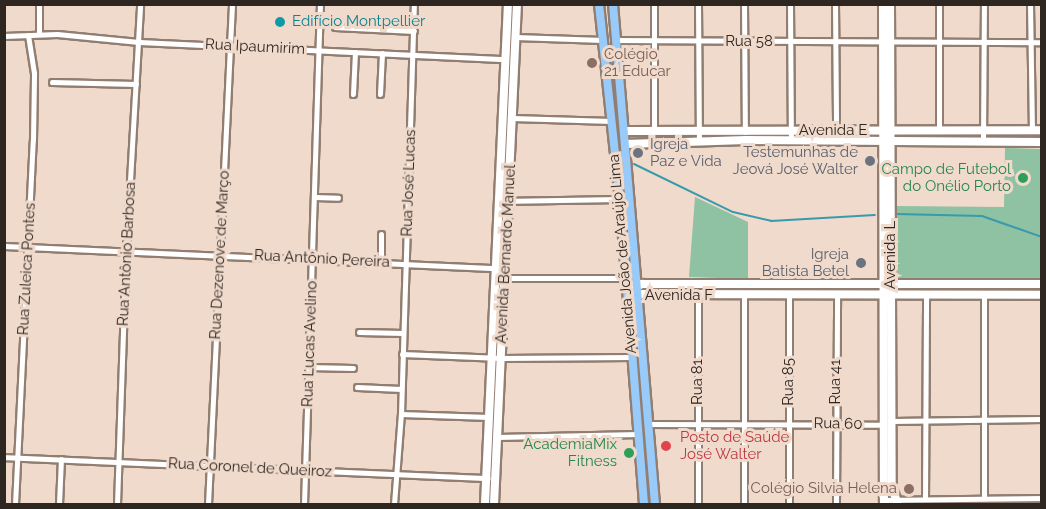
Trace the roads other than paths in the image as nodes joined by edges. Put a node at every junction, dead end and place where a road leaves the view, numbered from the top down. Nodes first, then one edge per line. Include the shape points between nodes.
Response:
1 (39, 4) edge
2 (140, 4) edge
3 (232, 4) edge
4 (320, 4) edge
5 (414, 4) edge
6 (508, 4) edge
7 (517, 4) edge
8 (599, 4) edge
9 (613, 4) edge
10 (654, 4) edge
11 (698, 4) edge
12 (744, 4) edge
13 (790, 4) edge
14 (835, 4) edge
15 (883, 4) edge
16 (890, 4) edge
17 (939, 4) edge
18 (984, 4) edge
19 (1030, 4) edge
20 (335, 27) dead end
21 (414, 31) junction
22 (39, 33) junction
23 (28, 35) junction
24 (4, 36) edge
25 (515, 37) junction
26 (616, 39) junction
27 (603, 40) junction
28 (835, 41) junction
29 (939, 41) junction
30 (985, 41) junction
31 (139, 42) junction
32 (654, 42) junction
33 (698, 42) junction
34 (744, 42) junction
35 (790, 42) junction
36 (886, 42) junction
37 (1029, 42) junction
38 (1041, 42) edge
39 (230, 46) junction
40 (318, 51) junction
41 (355, 52) junction
42 (382, 53) junction
43 (414, 55) junction
44 (506, 59) junction
45 (52, 82) dead end
46 (136, 84) junction
47 (352, 94) dead end
48 (380, 94) dead end
49 (504, 98) junction
50 (513, 98) junction
51 (512, 118) junction
52 (612, 121) junction
53 (746, 130) junction
54 (790, 130) junction
55 (836, 130) junction
56 (939, 130) junction
57 (983, 130) junction
58 (1032, 130) junction
59 (1041, 130) edge
60 (624, 131) junction
61 (654, 131) junction
62 (700, 131) junction
63 (887, 131) junction
64 (746, 140) junction
65 (699, 141) junction
66 (791, 141) junction
67 (983, 142) junction
68 (1041, 142) edge
69 (886, 143) junction
70 (625, 144) junction
71 (315, 197) junction
72 (338, 198) dead end
73 (620, 199) junction
74 (504, 201) junction
75 (381, 234) dead end
76 (4, 246) edge
77 (29, 246) junction
78 (126, 250) junction
79 (220, 254) junction
80 (313, 258) junction
81 (381, 262) junction
82 (406, 263) junction
83 (497, 268) junction
84 (506, 278) junction
85 (626, 278) junction
86 (636, 281) junction
87 (892, 283) junction
88 (882, 284) junction
89 (1041, 284) edge
90 (627, 291) junction
91 (698, 295) junction
92 (789, 295) junction
93 (837, 295) junction
94 (882, 295) junction
95 (891, 295) junction
96 (926, 295) junction
97 (984, 295) junction
98 (1041, 295) edge
99 (637, 296) junction
100 (744, 296) junction
101 (358, 332) dead end
102 (403, 333) junction
103 (402, 354) junction
104 (632, 357) junction
105 (496, 358) junction
106 (309, 367) junction
107 (354, 368) dead end
108 (357, 387) dead end
109 (401, 389) junction
110 (646, 393) junction
111 (636, 394) junction
112 (637, 412) junction
113 (647, 412) junction
114 (401, 414) junction
115 (489, 417) junction
116 (1041, 419) edge
117 (892, 421) junction
118 (924, 421) junction
119 (986, 421) junction
120 (698, 422) junction
121 (744, 423) junction
122 (789, 423) junction
123 (648, 424) junction
124 (836, 425) junction
125 (883, 425) junction
126 (639, 434) junction
127 (883, 435) junction
128 (892, 435) junction
129 (497, 437) junction
130 (4, 457) edge
131 (16, 458) junction
132 (61, 459) junction
133 (118, 462) junction
134 (210, 467) junction
135 (306, 471) junction
136 (397, 474) junction
137 (491, 478) junction
138 (984, 498) junction
139 (1041, 498) edge
140 (925, 499) junction
141 (884, 502) edge
142 (897, 502) edge
143 (15, 504) edge
144 (59, 504) edge
145 (117, 504) edge
146 (208, 504) edge
147 (304, 504) edge
148 (394, 504) edge
149 (485, 504) edge
150 (494, 504) edge
151 (644, 504) edge
152 (655, 504) edge
153 (698, 504) edge
154 (744, 504) edge
155 (789, 504) edge
156 (836, 504) edge

1 - 22 street
2 - 31 street, Rua Antônio Barbosa
3 - 39 street, Rua Dezenove de Março
4 - 40 street, Rua Lucas Avelino
5 - 21 street, Rua José Lucas
6 - 44 street, Avenida Bernardo Manuel
7 - 25 street, Avenida Bernardo Manuel
8 - 27 main road, Avenida João de Araújo Lima
9 - 26 main road, Avenida João de Araújo Lima
10 - 32 street
11 - 33 street
12 - 34 street
13 - 35 street
14 - 28 street
15 - 36 street, Avenida L
16 - 36 street, Avenida L
17 - 29 street
18 - 30 street
19 - 37 street
20 - 21 street
21 - 43 street, Rua José Lucas
22 - 23 street, Rua Ipaumirim
22 - 31 street, Rua Ipaumirim
23 - 24 street, Rua Ipaumirim
23 - 77 street, Rua Zuleica Pontes via 34,73
25 - 27 street
25 - 50 street, Avenida Bernardo Manuel
26 - 32 street, Rua 58
26 - 60 main road, Avenida João de Araújo Lima
27 - 52 main road, Avenida João de Araújo Lima
28 - 35 street, Rua 58
28 - 36 street, Rua 58
28 - 55 street
29 - 30 street, Rua 58
29 - 36 street, Rua 58
29 - 56 street
30 - 37 street, Rua 58
30 - 57 street
31 - 39 street, Rua Ipaumirim
31 - 46 street, Rua Antônio Barbosa
32 - 33 street, Rua 58
32 - 61 street
33 - 34 street, Rua 58
33 - 62 street
34 - 35 street, Rua 58
34 - 53 street
35 - 54 street
36 - 63 street, Avenida L
37 - 38 street, Rua 58
37 - 58 street
39 - 40 street, Rua Ipaumirim
39 - 79 street, Rua Dezenove de Março
40 - 41 street, Rua Ipaumirim
40 - 71 street, Rua Lucas Avelino
41 - 42 street, Rua Ipaumirim
41 - 47 street
42 - 43 street, Rua Ipaumirim
42 - 48 street
43 - 44 street, Rua Ipaumirim
43 - 82 street, Rua José Lucas
44 - 49 street, Avenida Bernardo Manuel
45 - 46 street
46 - 78 street, Rua Antônio Barbosa
49 - 50 street
49 - 74 street, Avenida Bernardo Manuel
50 - 51 street, Avenida Bernardo Manuel
51 - 52 street
51 - 74 street, Avenida Bernardo Manuel
52 - 73 main road, Avenida João de Araújo Lima
53 - 54 street, Avenida E
53 - 62 street, Avenida E
53 - 64 street
54 - 55 street, Avenida E
54 - 66 street
55 - 63 street, Avenida E
56 - 57 street, Avenida E
56 - 63 street, Avenida E
57 - 58 street, Avenida E
57 - 67 street
58 - 59 street, Avenida E
60 - 61 street, Avenida E
60 - 70 main road, Avenida João de Araújo Lima
61 - 62 street, Avenida E
62 - 65 street
63 - 69 street, Avenida L
64 - 65 street, Avenida E
64 - 66 street, Avenida E
65 - 70 street, Avenida E
66 - 69 street, Avenida E
67 - 68 street, Avenida E
67 - 69 street, Avenida E
69 - 87 street, Avenida L
69 - 88 street, Avenida L
70 - 86 main road, Avenida João de Araújo Lima
71 - 72 street
71 - 80 street, Rua Lucas Avelino
73 - 74 street
73 - 85 main road, Avenida João de Araújo Lima
74 - 83 street, Avenida Bernardo Manuel
74 - 84 street, Avenida Bernardo Manuel
75 - 81 street
76 - 77 street, Rua Antônio Pereira
77 - 78 street, Rua Antônio Pereira
77 - 131 street, Rua Zuleica Pontes
78 - 79 street, Rua Antônio Pereira
78 - 133 street, Rua Antônio Barbosa
79 - 80 street, Rua Antônio Pereira
79 - 134 street, Rua Dezenove de Março
80 - 81 street, Rua Antônio Pereira
80 - 106 street, Rua Lucas Avelino
81 - 82 street, Rua Antônio Pereira
82 - 83 street, Rua Antônio Pereira
82 - 102 street, Rua José Lucas
83 - 84 street
83 - 105 street, Avenida Bernardo Manuel
84 - 85 street
84 - 105 street, Avenida Bernardo Manuel
85 - 86 street
85 - 90 main road, Avenida João de Araújo Lima
86 - 88 street, Avenida F
86 - 90 street, Avenida F
86 - 99 main road, Avenida João de Araújo Lima
87 - 88 street, Avenida F
87 - 89 street, Avenida F
87 - 95 street, Avenida L
88 - 94 street, Avenida L
90 - 99 street, Avenida F
90 - 104 main road, Avenida João de Araújo Lima
91 - 99 street, Avenida F
91 - 100 street, Avenida F
91 - 120 street, Rua 81
92 - 93 street, Avenida F
92 - 100 street, Avenida F
92 - 122 street, Rua 85
93 - 94 street, Avenida F
93 - 124 street, Rua 41
94 - 95 street, Avenida F
94 - 125 street, Avenida L
95 - 96 street, Avenida F
95 - 117 street, Avenida L
96 - 97 street, Avenida F
96 - 118 street
97 - 98 street, Avenida F
97 - 119 street
99 - 110 main road, Avenida João de Araújo Lima
100 - 121 street
101 - 102 street
102 - 103 street, Rua José Lucas
103 - 105 street
103 - 109 street, Rua José Lucas
104 - 105 street
104 - 111 main road, Avenida João de Araújo Lima
105 - 115 street, Avenida Bernardo Manuel
105 - 129 street, Avenida Bernardo Manuel
106 - 107 street
106 - 135 street, Rua Lucas Avelino
108 - 109 street
109 - 114 street, Rua José Lucas
110 - 111 main road
110 - 113 main road, Avenida João de Araújo Lima
111 - 112 main road, Avenida João de Araújo Lima
112 - 113 main road
112 - 126 main road, Avenida João de Araújo Lima
113 - 123 main road, Avenida João de Araújo Lima
114 - 115 street
114 - 136 street, Rua José Lucas
115 - 137 street, Avenida Bernardo Manuel
116 - 119 street
117 - 118 street
117 - 128 street, Avenida L
118 - 119 street
118 - 140 street
119 - 138 street
120 - 121 street, Rua 60
120 - 123 street, Rua 60
120 - 153 street, Rua 81
121 - 122 street, Rua 60
121 - 154 street
122 - 124 street, Rua 60
122 - 155 street, Rua 85
123 - 152 main road, Avenida João de Araújo Lima
124 - 125 street, Rua 60
124 - 156 street, Rua 41
125 - 127 street, Avenida L
126 - 129 street
126 - 151 main road, Avenida João de Araújo Lima
127 - 128 street
127 - 141 street, Avenida L
128 - 142 street, Avenida L via 892,489
129 - 137 street, Avenida Bernardo Manuel
130 - 131 street, Rua Coronel de Queiroz
131 - 132 street, Rua Coronel de Queiroz
131 - 143 street, Rua Zuleica Pontes
132 - 133 street, Rua Coronel de Queiroz
132 - 144 street
133 - 134 street, Rua Coronel de Queiroz
133 - 145 street, Rua Antônio Barbosa
134 - 135 street, Rua Coronel de Queiroz
134 - 146 street, Rua Dezenove de Março
135 - 136 street, Rua Coronel de Queiroz
135 - 147 street, Rua Lucas Avelino
136 - 137 street, Rua Coronel de Queiroz
136 - 148 street, Rua José Lucas
137 - 149 street, Avenida Bernardo Manuel
137 - 150 street, Avenida Bernardo Manuel
138 - 139 street
138 - 140 street
140 - 142 street
141 - 142 street

